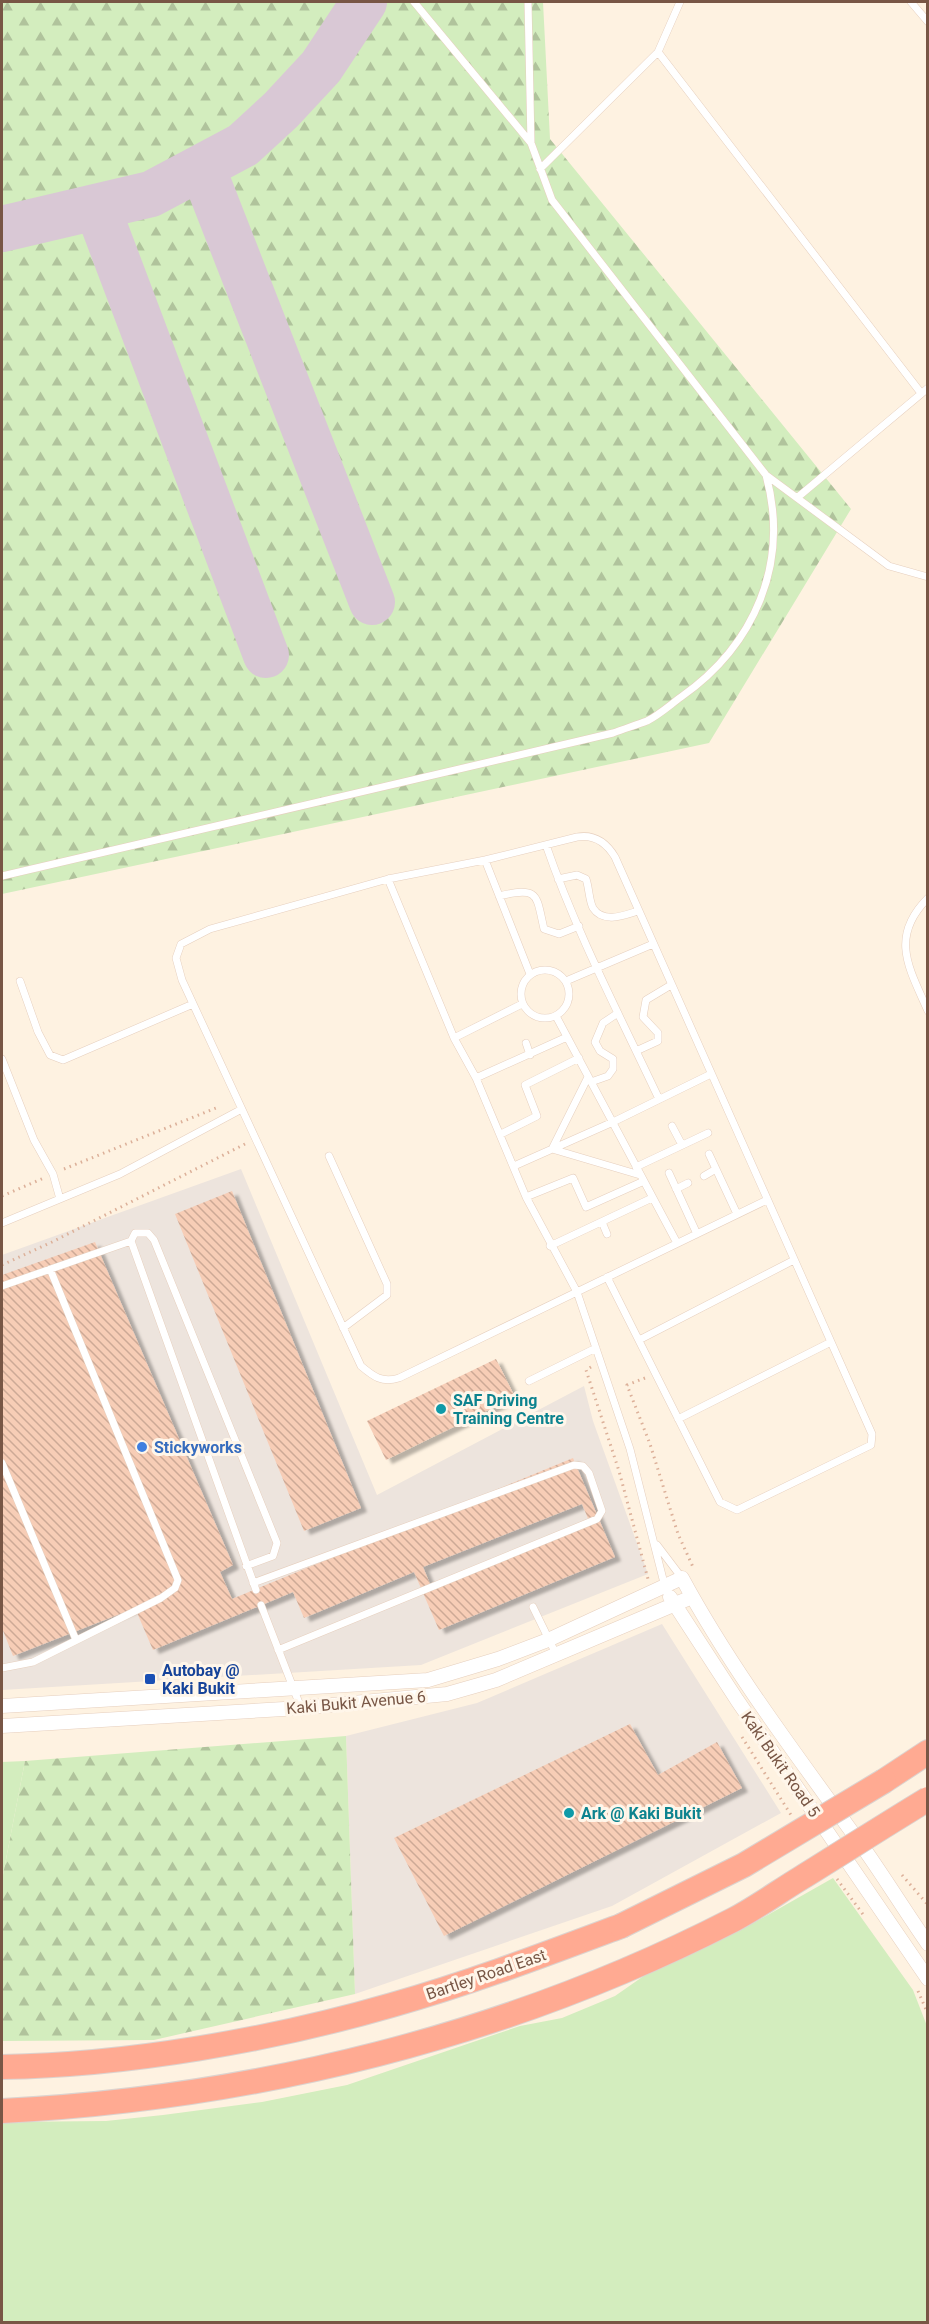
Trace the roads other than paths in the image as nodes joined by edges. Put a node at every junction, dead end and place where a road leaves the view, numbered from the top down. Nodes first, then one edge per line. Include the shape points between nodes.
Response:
1 (414, 2) edge
2 (528, 2) edge
3 (680, 2) edge
4 (911, 2) edge
5 (927, 22) edge
6 (658, 52) junction
7 (531, 143) junction
8 (540, 169) junction
9 (924, 391) edge
10 (766, 475) junction
11 (798, 498) junction
12 (927, 577) edge
13 (546, 845) junction
14 (485, 860) junction
15 (2, 876) edge
16 (388, 879) junction
17 (558, 879) junction
18 (499, 896) junction
19 (927, 898) edge
20 (638, 911) junction
21 (579, 926) junction
22 (653, 944) junction
23 (597, 968) junction
24 (530, 974) junction
25 (20, 981) dead end
26 (566, 981) junction
27 (671, 985) junction
28 (192, 1004) junction
29 (522, 1004) junction
30 (927, 1011) edge
31 (618, 1013) junction
32 (556, 1016) junction
33 (567, 1037) junction
34 (454, 1038) junction
35 (526, 1042) dead end
36 (636, 1051) junction
37 (530, 1055) junction
38 (579, 1058) junction
39 (2, 1059) edge
40 (711, 1074) junction
41 (476, 1078) junction
42 (590, 1079) junction
43 (659, 1100) junction
44 (240, 1110) junction
45 (613, 1122) junction
46 (672, 1126) dead end
47 (708, 1132) dead end
48 (501, 1134) junction
49 (682, 1145) junction
50 (552, 1149) junction
51 (709, 1154) dead end
52 (329, 1156) dead end
53 (514, 1166) junction
54 (636, 1167) junction
55 (716, 1169) junction
56 (669, 1173) dead end
57 (704, 1176) dead end
58 (642, 1178) junction
59 (688, 1183) dead end
60 (676, 1189) junction
61 (526, 1197) junction
62 (60, 1198) junction
63 (652, 1198) junction
64 (767, 1200) junction
65 (737, 1214) junction
66 (602, 1222) junction
67 (2, 1223) edge
68 (607, 1234) dead end
69 (697, 1234) junction
70 (131, 1241) junction
71 (676, 1243) junction
72 (550, 1246) junction
73 (794, 1260) junction
74 (50, 1269) junction
75 (607, 1277) junction
76 (2, 1286) edge
77 (577, 1292) junction
78 (343, 1328) junction
79 (639, 1340) junction
80 (831, 1341) junction
81 (596, 1348) junction
82 (529, 1381) dead end
83 (678, 1419) junction
84 (2, 1463) edge
85 (654, 1540) junction
86 (246, 1566) junction
87 (682, 1578) junction
88 (664, 1584) junction
89 (692, 1597) junction
90 (261, 1605) dead end
91 (674, 1605) junction
92 (533, 1607) dead end
93 (76, 1640) junction
94 (549, 1640) junction
95 (278, 1650) junction
96 (556, 1654) junction
97 (2, 1668) edge
98 (291, 1687) junction
99 (2, 1706) edge
100 (301, 1708) junction
101 (2, 1726) edge
102 (927, 1752) edge
103 (927, 1799) edge
104 (927, 1944) edge
105 (927, 1979) edge
106 (2, 2067) edge
107 (2, 2111) edge

1 - 7 lane
2 - 7 lane
3 - 6 lane
4 - 5 lane
6 - 8 lane
6 - 9 lane
7 - 8 lane
8 - 10 lane via 552,200
9 - 11 lane
10 - 11 lane
10 - 15 lane via 773,502 773,548 752,622 717,669 649,720 613,733
11 - 12 lane via 889,566
13 - 14 lane
13 - 17 lane
13 - 20 lane via 588,835 599,839 610,848
14 - 16 lane
14 - 18 lane
16 - 28 lane via 194,936 181,944 176,958
16 - 34 lane, Kaki Bukit Road 5
17 - 20 lane via 577,874 586,879 592,907 601,914 615,918
17 - 21 lane
18 - 21 lane via 532,893 540,901 544,930 559,934
18 - 24 lane
19 - 30 lane via 908,925 904,956
20 - 22 lane
21 - 23 lane
22 - 23 lane
22 - 27 lane
23 - 26 lane
23 - 31 lane
24 - 26 lane via 546,969
24 - 29 lane via 521,987
25 - 28 lane via 50,1055 63,1060
26 - 32 lane via 570,997 563,1012
27 - 36 lane via 646,1000 643,1017 658,1033 657,1041
27 - 40 lane
28 - 44 lane
29 - 32 lane via 540,1018
29 - 34 lane
31 - 36 lane
31 - 42 lane via 603,1023 595,1042 600,1051 613,1059 613,1069 608,1076
32 - 33 lane
33 - 37 lane
33 - 38 lane
34 - 41 lane, Kaki Bukit Road 5
35 - 37 lane
36 - 43 lane
37 - 41 lane
38 - 42 lane
38 - 48 lane via 525,1085 537,1116
39 - 62 lane
40 - 43 lane
40 - 64 lane
41 - 48 lane, Kaki Bukit Road 5
42 - 45 lane
42 - 50 lane
43 - 45 lane
44 - 62 lane via 120,1174
44 - 78 lane
45 - 50 lane
45 - 54 lane
46 - 49 lane
47 - 49 lane
48 - 53 lane, Kaki Bukit Road 5
49 - 54 lane
50 - 53 lane
50 - 58 lane
51 - 55 lane
52 - 78 lane via 387,1284 387,1295 379,1304
53 - 61 lane, Kaki Bukit Road 5
54 - 58 lane
55 - 57 lane
55 - 65 lane
56 - 60 lane
58 - 61 lane via 586,1207 573,1178
58 - 63 lane
59 - 60 lane
60 - 69 lane
61 - 72 lane, Kaki Bukit Road 5
62 - 67 lane
63 - 66 lane
63 - 71 lane
64 - 65 lane
64 - 73 lane
65 - 69 lane
66 - 68 lane
66 - 72 lane
69 - 71 lane
70 - 74 lane
70 - 86 lane
70 - 86 lane via 135,1233 148,1233 154,1240 277,1543 273,1556
71 - 75 lane
72 - 77 lane, Kaki Bukit Road 5
73 - 79 lane
73 - 80 lane
74 - 76 lane
74 - 93 lane via 178,1580 175,1588 161,1598
75 - 77 lane
75 - 79 lane
77 - 78 lane via 387,1382 361,1366
77 - 81 lane, Kaki Bukit Road 5
79 - 83 lane
80 - 83 lane
80 - 83 lane via 872,1434 874,1441 866,1449 734,1510 720,1502
81 - 82 lane
81 - 85 lane, Kaki Bukit Road 5 via 630,1449
84 - 93 lane
85 - 87 lane, Kaki Bukit Road 5
85 - 88 lane, Kaki Bukit Road 5
86 - 95 lane via 254,1586 574,1465 583,1466 589,1473 602,1511 597,1519
87 - 88 street, Kaki Bukit Avenue 6
87 - 89 street, Kaki Bukit Road 5
88 - 91 street, Kaki Bukit Road 5
88 - 94 street, Kaki Bukit Avenue 6
89 - 91 street, Kaki Bukit Avenue 6
89 - 104 street, Kaki Bukit Road 5 via 779,1733
90 - 95 lane
91 - 96 street, Kaki Bukit Avenue 6
91 - 105 street, Kaki Bukit Road 5
92 - 94 lane
93 - 97 lane via 33,1662
94 - 96 lane
94 - 98 street, Kaki Bukit Avenue 6 via 428,1680
95 - 98 lane
96 - 100 street, Kaki Bukit Avenue 6 via 475,1688
98 - 99 street, Kaki Bukit Avenue 6
98 - 100 lane
100 - 101 street, Kaki Bukit Avenue 6
102 - 106 highway, Bartley Road East, bridge via 744,1865 621,1926 540,1956 392,2005 281,2032 157,2054
103 - 107 highway, bridge via 736,1918 608,1978 511,2014 406,2047 286,2075 171,2096

